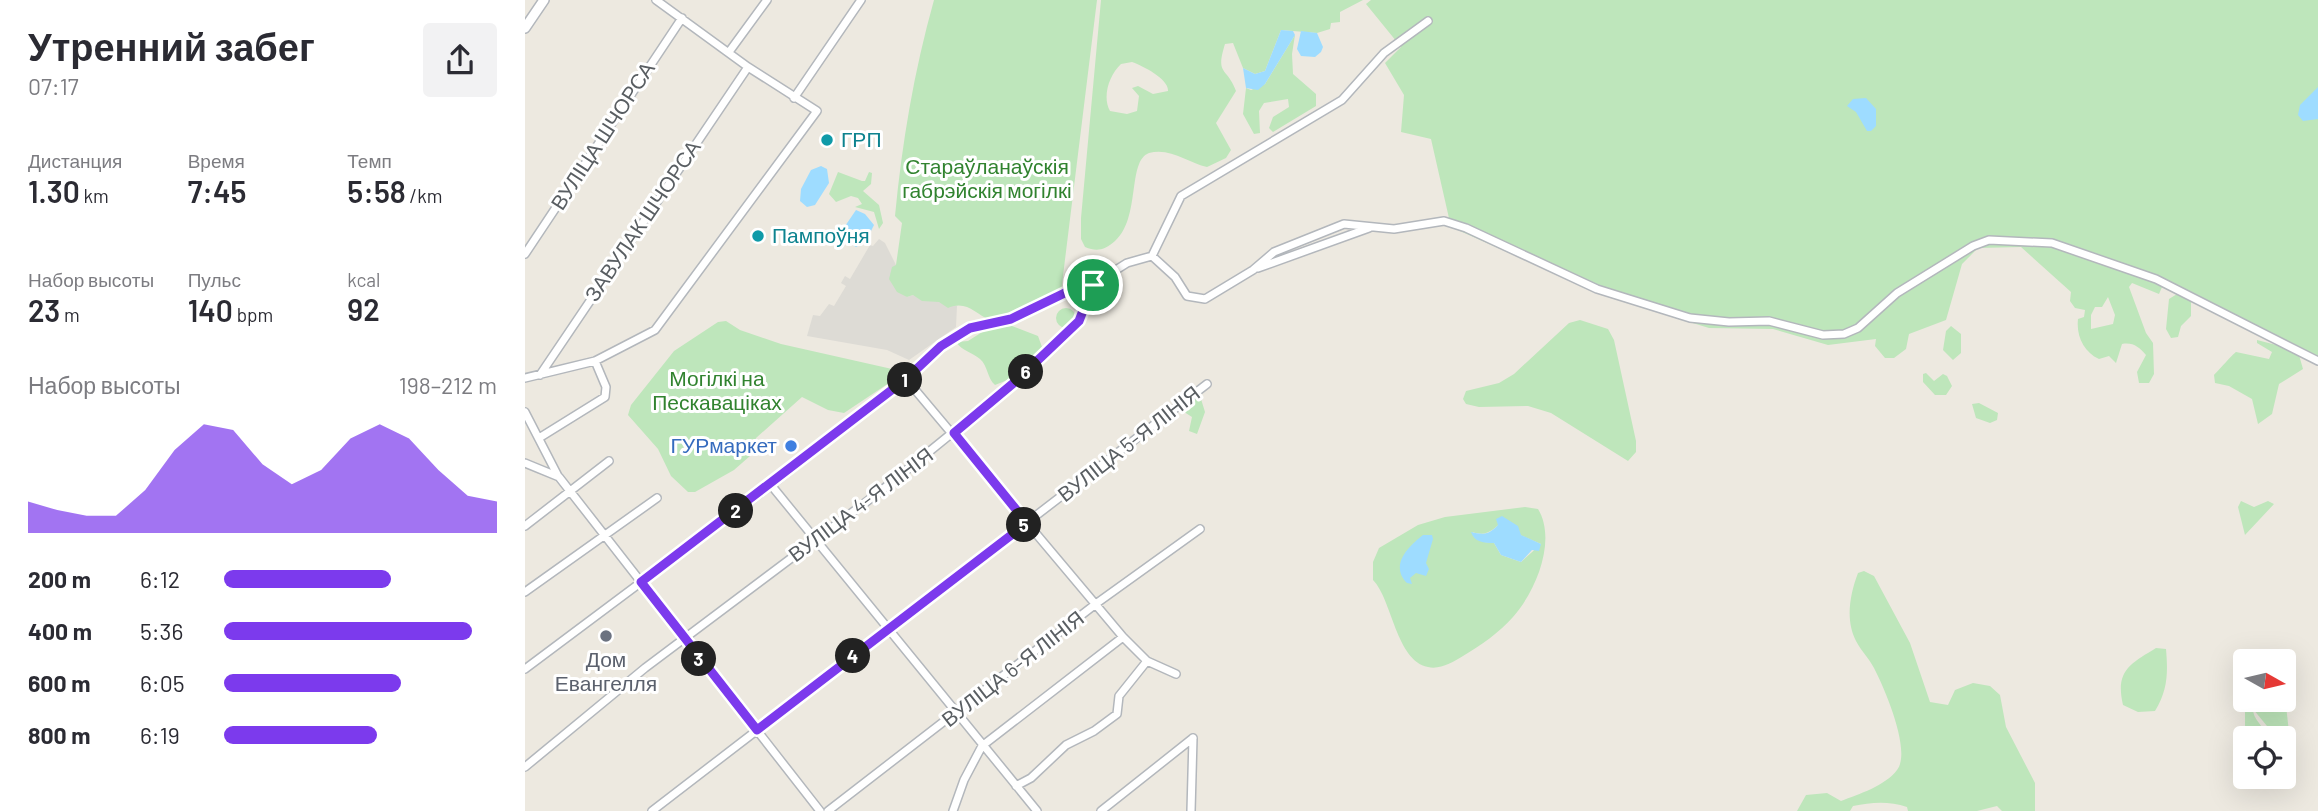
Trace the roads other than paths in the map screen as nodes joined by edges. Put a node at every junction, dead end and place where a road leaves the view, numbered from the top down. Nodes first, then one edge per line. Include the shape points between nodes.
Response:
1 (544, 0) edge
2 (656, 0) edge
3 (767, 0) edge
4 (861, 0) edge
5 (681, 18) junction
6 (1428, 21) dead end
7 (525, 28) edge
8 (729, 52) junction
9 (748, 67) junction
10 (794, 98) junction
11 (1369, 228) junction
12 (525, 254) edge
13 (1152, 256) junction
14 (1254, 270) junction
15 (1093, 285) junction
16 (2318, 360) edge
17 (595, 361) junction
18 (540, 375) junction
19 (525, 378) edge
20 (906, 379) junction
21 (1207, 384) dead end
22 (525, 412) edge
23 (954, 433) junction
24 (538, 438) junction
25 (609, 461) dead end
26 (525, 463) edge
27 (559, 477) junction
28 (771, 485) junction
29 (570, 492) junction
30 (657, 498) dead end
31 (1027, 523) junction
32 (525, 526) edge
33 (1200, 529) dead end
34 (603, 535) junction
35 (816, 539) junction
36 (641, 582) junction
37 (525, 592) edge
38 (1097, 604) junction
39 (890, 628) junction
40 (1123, 637) junction
41 (685, 641) junction
42 (1147, 662) junction
43 (525, 669) edge
44 (1175, 674) dead end
45 (957, 713) junction
46 (757, 730) junction
47 (982, 746) junction
48 (525, 768) edge
49 (1016, 786) junction
50 (652, 811) edge
51 (820, 811) edge
52 (828, 811) edge
53 (953, 811) edge
54 (1037, 811) edge
55 (1101, 811) edge
56 (1191, 811) edge

1 - 7 street
2 - 5 street
3 - 8 street
4 - 10 street
5 - 8 street
5 - 12 street, ВУЛІЦА ШЧОРСА
6 - 13 street via 1384,53 1342,100 1181,195
8 - 9 street
9 - 10 street
9 - 18 street, ЗАВУЛАК ШЧОРСА
10 - 17 street via 817,111 685,294 656,330
11 - 14 street
11 - 14 street via 1344,224 1274,252
11 - 16 street via 1444,221 1597,289 1690,318 1769,321 1823,335 1858,328 1897,293 1973,246 1989,240 2052,243 2155,279
13 - 14 street via 1187,296 1205,299
13 - 15 street via 1127,263
15 - 20 street via 1073,289 1011,319 970,328 941,346
15 - 23 street, ВУЛІЦА 4-Я ЛІНІЯ via 1079,321
17 - 18 street
17 - 24 street via 606,387 605,397
18 - 19 street
20 - 23 street
20 - 28 street
21 - 31 street, ВУЛІЦА 5-Я ЛІНІЯ
22 - 24 street
23 - 31 street
23 - 35 street, ВУЛІЦА 4-Я ЛІНІЯ
24 - 27 street
25 - 29 street
26 - 27 street
27 - 29 street
28 - 35 street
28 - 36 street
29 - 32 street
29 - 34 street
30 - 34 street
31 - 38 street
31 - 39 street, ВУЛІЦА 5-Я ЛІНІЯ
33 - 38 street, ВУЛІЦА 6-Я ЛІНІЯ
34 - 36 street
34 - 37 street
35 - 39 street
35 - 41 street, ВУЛІЦА 4-Я ЛІНІЯ
36 - 41 street
36 - 43 street
38 - 40 street
38 - 45 street, ВУЛІЦА 6-Я ЛІНІЯ
39 - 45 street
39 - 46 street, ВУЛІЦА 5-Я ЛІНІЯ
40 - 42 street
40 - 47 street
41 - 46 street
41 - 48 street, ВУЛІЦА 4-Я ЛІНІЯ via 645,668
42 - 44 street
42 - 49 street via 1119,696 1117,714 1066,745
45 - 47 street
45 - 52 street, ВУЛІЦА 6-Я ЛІНІЯ
46 - 50 street, ВУЛІЦА 5-Я ЛІНІЯ
46 - 51 street
47 - 49 street
47 - 53 street
49 - 54 street
55 - 56 street via 1193,738

